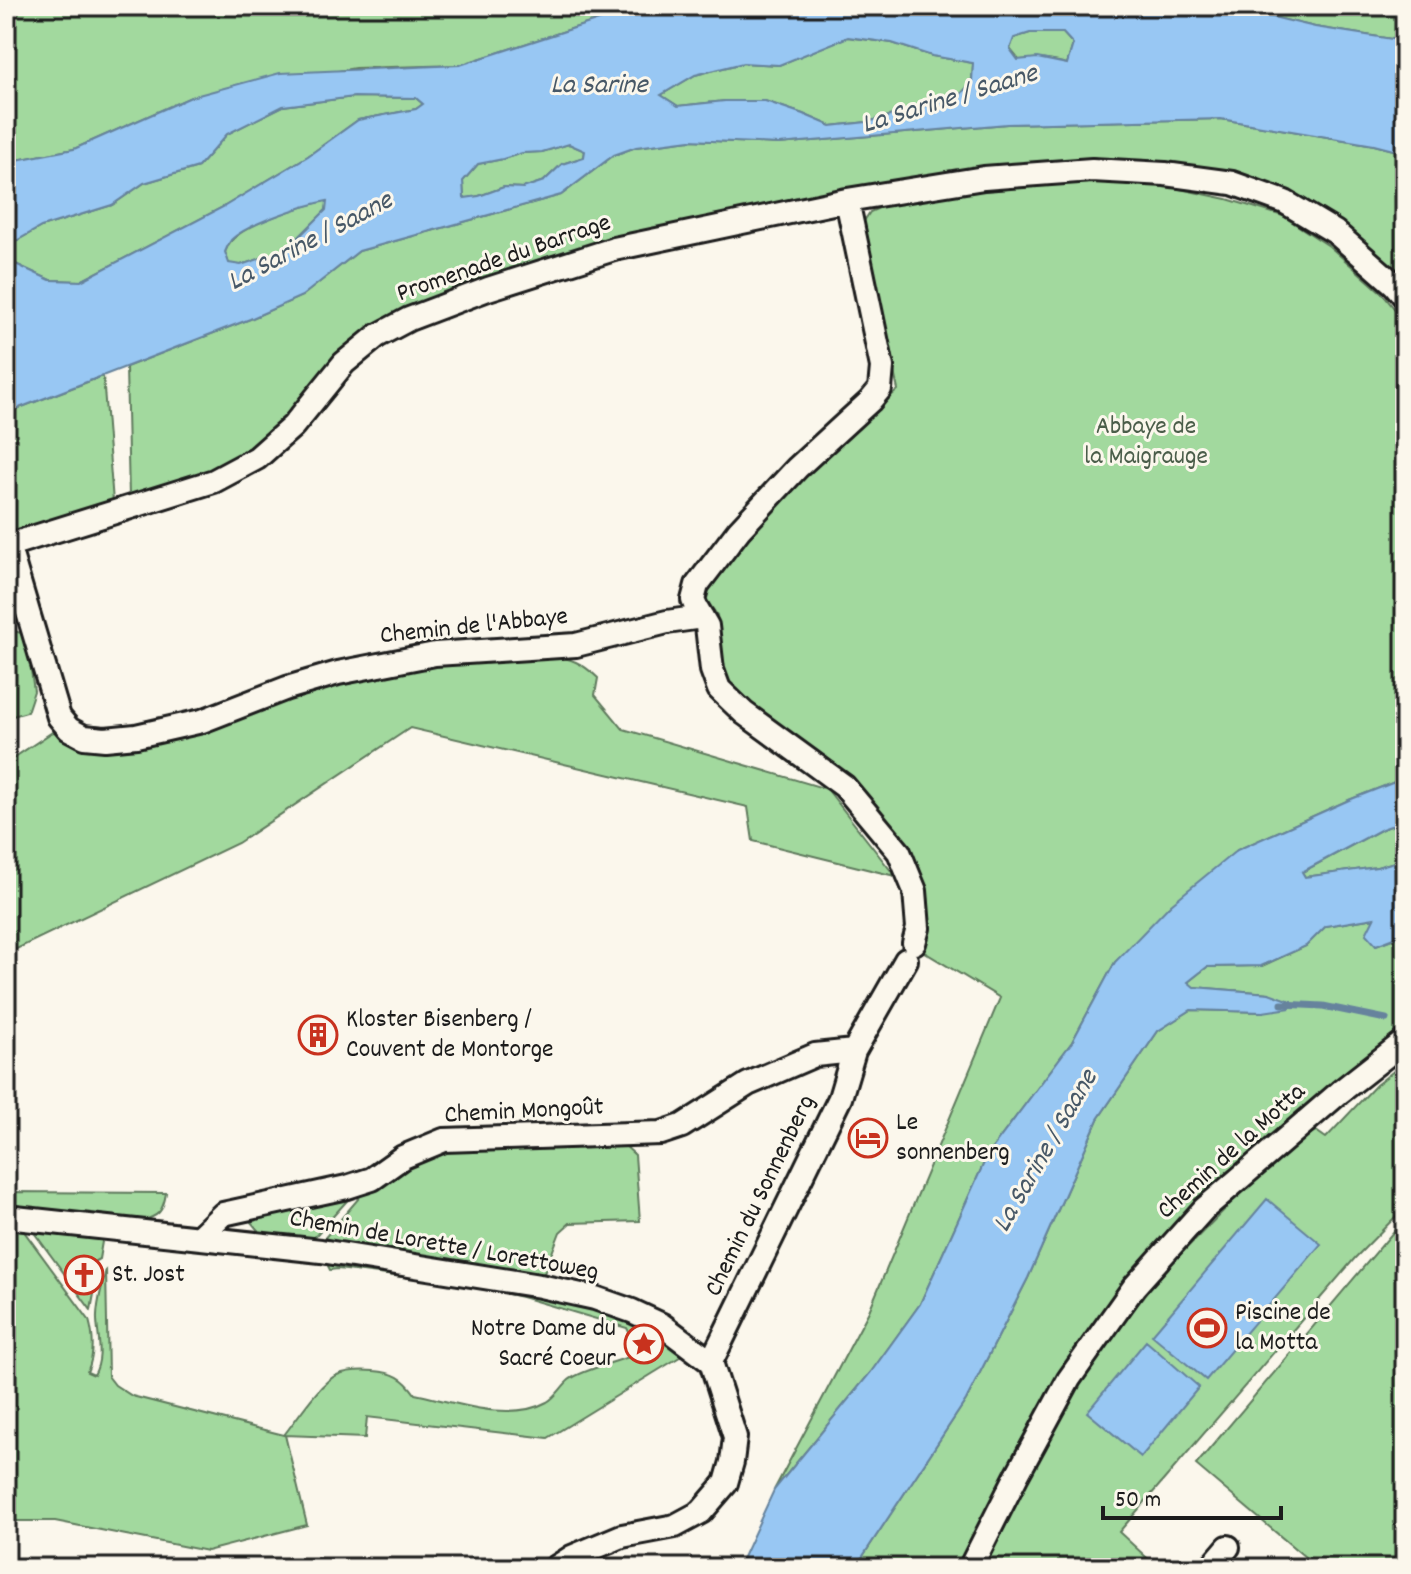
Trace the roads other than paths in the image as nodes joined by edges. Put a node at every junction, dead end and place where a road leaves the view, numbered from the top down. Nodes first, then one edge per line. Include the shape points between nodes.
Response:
1 (847, 200) junction
2 (1405, 297) edge
3 (7, 545) edge
4 (702, 617) junction
5 (1405, 1041) edge
6 (854, 1051) junction
7 (13, 1217) edge
8 (200, 1236) junction
9 (711, 1362) junction
10 (1228, 1547) dead end
11 (555, 1568) edge
12 (970, 1568) edge
13 (1210, 1568) edge

1 - 2 street, Promenade du Barrage via 984,178 1092,170 1232,183 1285,202 1335,232
1 - 3 street, Promenade du Barrage via 614,249 409,319 344,363 293,426 257,458 214,481
1 - 4 street via 882,367 880,389 739,530 697,585 693,600
3 - 4 street, Chemin de l'Abbaye via 59,717 84,737 136,736 202,721 338,673 435,654 576,645
4 - 6 street via 719,689 844,786 899,852 915,891 918,928 910,952
5 - 12 street, Chemin de la Motta via 1204,1209 1134,1287 1069,1379
6 - 8 street, Chemin Mongoût via 815,1055 748,1084 682,1126 661,1133 444,1140 403,1157 372,1179 223,1214
6 - 9 street, Chemin du Sonnenberg via 840,1098
7 - 8 street, Chemin de Lorette / Lorettoweg
8 - 9 street, Chemin de Lorette / Lorettoweg via 595,1298 662,1325
9 - 11 street via 735,1437 726,1483 701,1512 675,1526 622,1536
10 - 13 street

